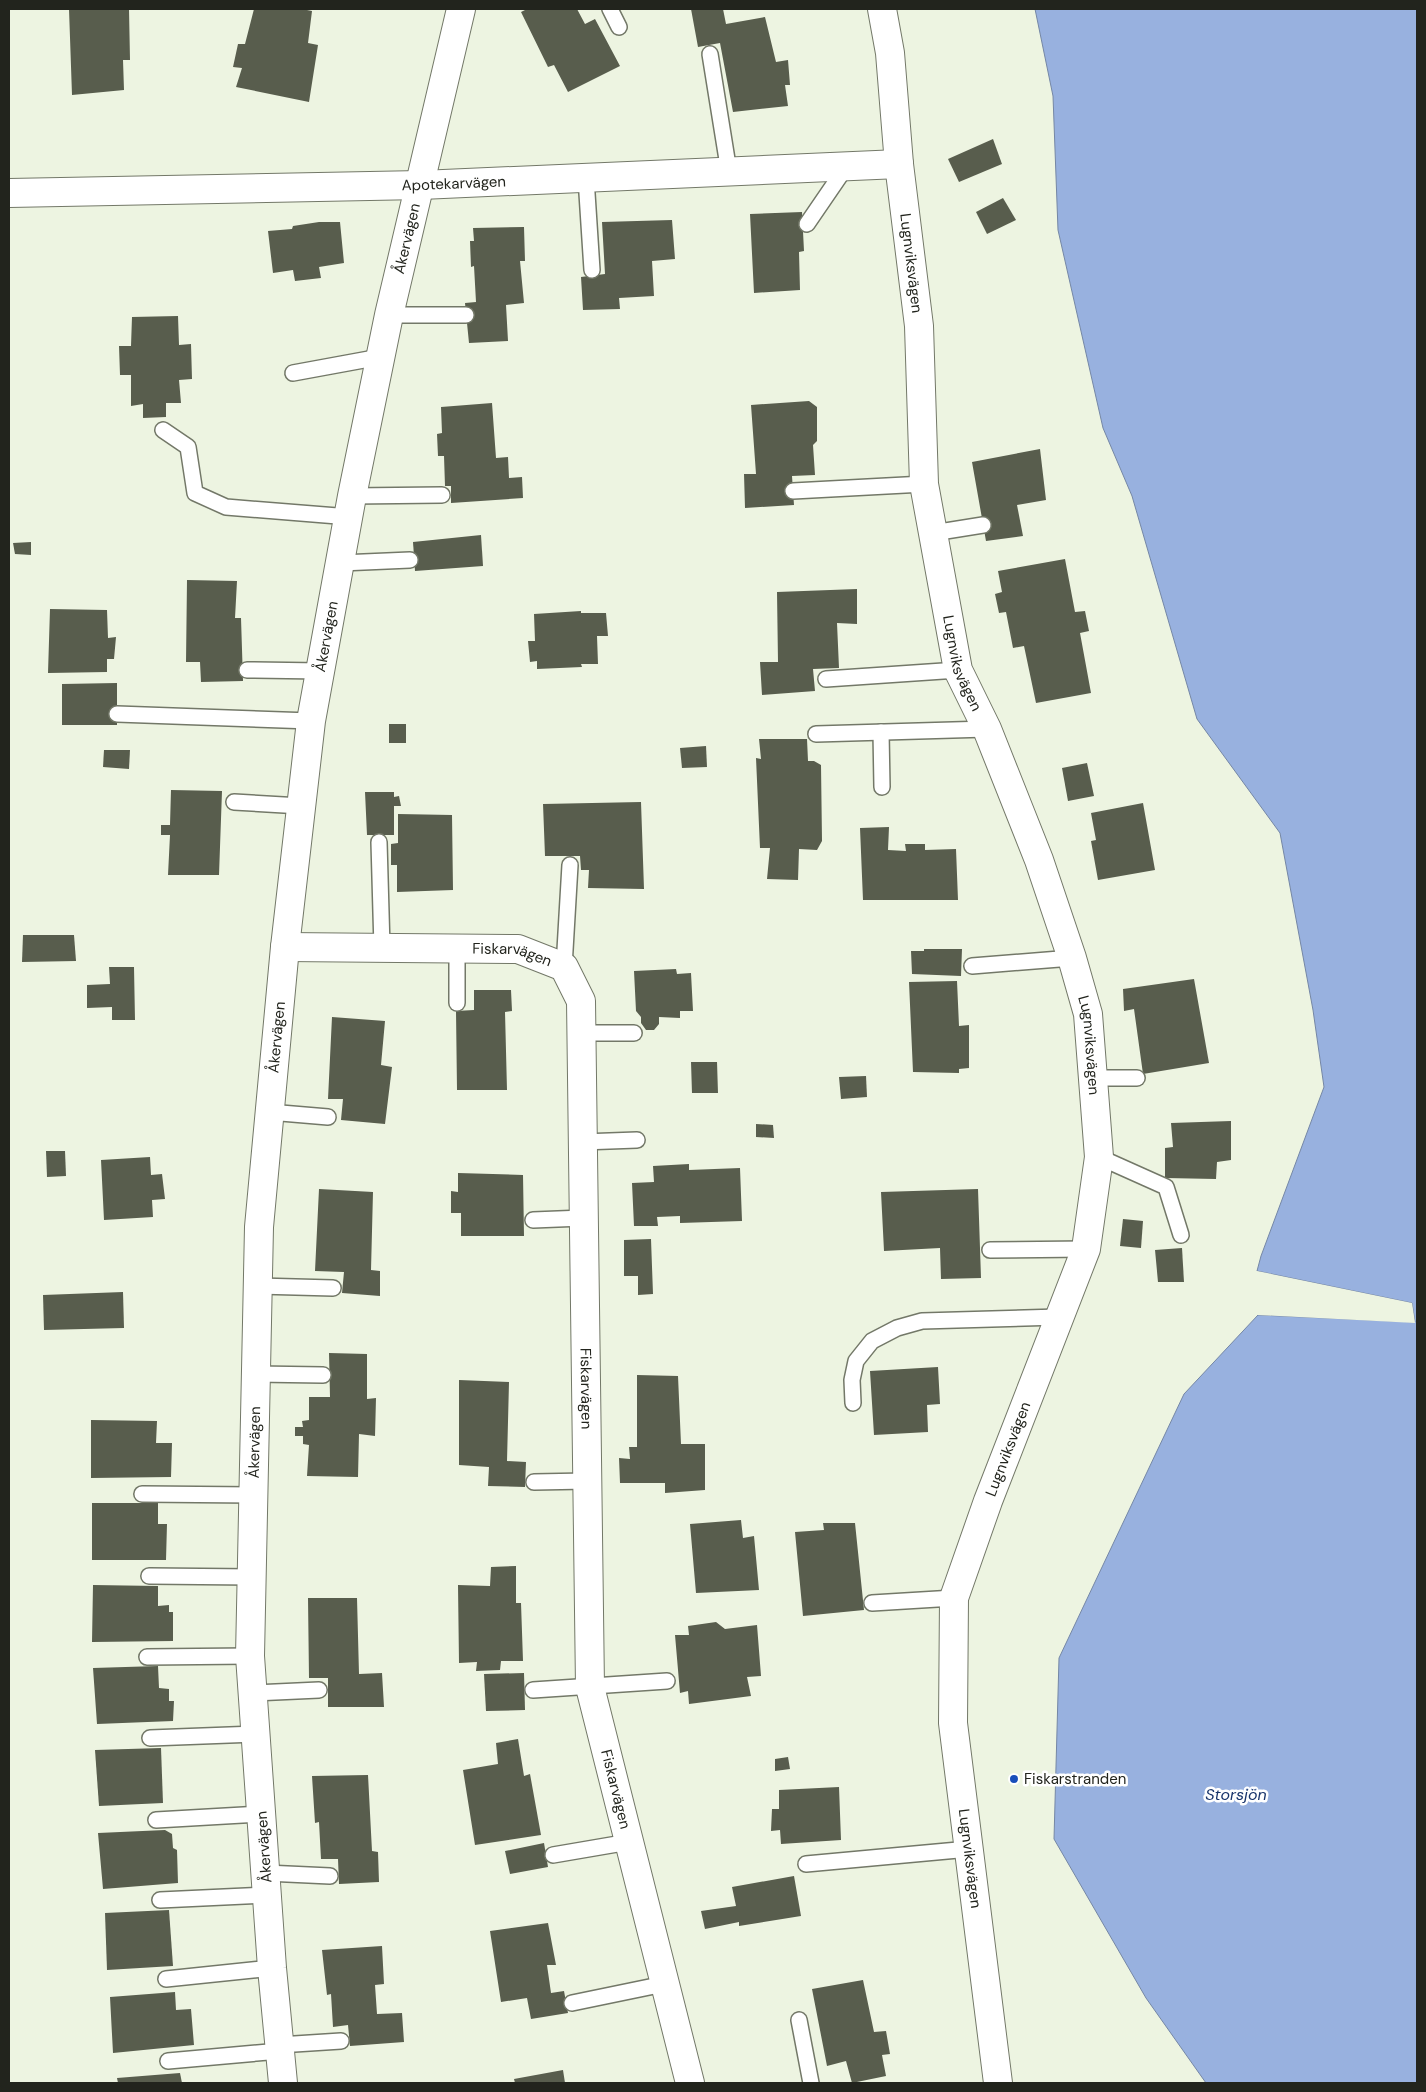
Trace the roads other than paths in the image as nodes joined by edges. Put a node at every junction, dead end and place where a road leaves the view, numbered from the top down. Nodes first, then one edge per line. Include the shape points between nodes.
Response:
1 (461, 9) edge
2 (610, 9) edge
3 (882, 9) edge
4 (619, 26) dead end
5 (710, 54) dead end
6 (899, 164) junction
7 (846, 166) junction
8 (729, 172) junction
9 (586, 178) junction
10 (421, 185) junction
11 (9, 193) edge
12 (807, 224) dead end
13 (592, 270) dead end
14 (389, 315) junction
15 (466, 315) dead end
16 (380, 357) junction
17 (294, 373) dead end
18 (163, 430) dead end
19 (924, 484) junction
20 (793, 491) dead end
21 (442, 495) dead end
22 (351, 507) junction
23 (984, 525) dead end
24 (933, 533) junction
25 (410, 560) dead end
26 (341, 563) junction
27 (247, 670) dead end
28 (958, 670) junction
29 (321, 671) junction
30 (826, 679) dead end
31 (117, 714) dead end
32 (311, 721) junction
33 (987, 729) junction
34 (881, 732) junction
35 (816, 734) dead end
36 (882, 788) dead end
37 (234, 802) dead end
38 (301, 806) junction
39 (379, 842) dead end
40 (570, 865) dead end
41 (285, 947) junction
42 (382, 948) junction
43 (457, 949) junction
44 (1072, 958) junction
45 (972, 966) dead end
46 (564, 967) junction
47 (457, 1003) dead end
48 (581, 1033) junction
49 (634, 1033) dead end
50 (1093, 1078) junction
51 (1137, 1078) dead end
52 (269, 1112) junction
53 (328, 1117) dead end
54 (637, 1140) dead end
55 (582, 1142) junction
56 (1099, 1157) junction
57 (584, 1218) junction
58 (533, 1220) dead end
59 (1181, 1235) dead end
60 (1086, 1248) junction
61 (990, 1250) dead end
62 (258, 1286) junction
63 (333, 1288) dead end
64 (1059, 1317) junction
65 (256, 1374) junction
66 (323, 1375) dead end
67 (853, 1403) dead end
68 (587, 1481) junction
69 (534, 1482) dead end
70 (142, 1494) dead end
71 (254, 1495) junction
72 (149, 1576) dead end
73 (253, 1577) junction
74 (954, 1598) junction
75 (872, 1603) dead end
76 (250, 1656) junction
77 (148, 1657) dead end
78 (667, 1681) dead end
79 (590, 1687) junction
80 (319, 1690) dead end
81 (533, 1690) dead end
82 (253, 1692) junction
83 (256, 1734) junction
84 (150, 1738) dead end
85 (262, 1814) junction
86 (156, 1820) dead end
87 (629, 1842) junction
88 (969, 1849) junction
89 (553, 1855) dead end
90 (806, 1864) dead end
91 (330, 1876) dead end
92 (267, 1884) junction
93 (160, 1900) dead end
94 (272, 1968) junction
95 (166, 1979) dead end
96 (664, 1984) junction
97 (572, 2003) dead end
98 (799, 2020) dead end
99 (340, 2041) dead end
100 (279, 2048) junction
101 (168, 2061) dead end
102 (283, 2083) edge
103 (690, 2083) edge
104 (812, 2083) edge
105 (998, 2083) edge

1 - 10 street, Åkervägen
2 - 4 lane
3 - 6 street, Lugnviksvägen via 890,53
5 - 8 lane
6 - 7 street, Apotekarvägen
6 - 19 street, Lugnviksvägen via 919,326
7 - 8 street, Apotekarvägen
7 - 12 lane
8 - 9 street, Apotekarvägen
9 - 10 street, Apotekarvägen
9 - 13 lane
10 - 11 street, Apotekarvägen
10 - 14 street, Åkervägen
14 - 15 lane
14 - 16 street, Åkervägen
16 - 17 lane
16 - 22 street, Åkervägen
18 - 22 lane via 188,447 195,493 226,507
19 - 20 lane
19 - 24 street, Lugnviksvägen
21 - 22 lane
22 - 26 street, Åkervägen
23 - 24 lane
24 - 28 street, Lugnviksvägen
25 - 26 lane
26 - 29 street, Åkervägen
27 - 29 lane
28 - 30 lane
28 - 33 street, Lugnviksvägen
29 - 32 street, Åkervägen
31 - 32 lane
32 - 38 street, Åkervägen
33 - 34 lane
33 - 44 street, Lugnviksvägen via 1039,860
34 - 35 lane
34 - 36 lane
37 - 38 lane
38 - 41 street, Åkervägen
39 - 42 lane
40 - 46 lane
41 - 42 street, Fiskarvägen
41 - 52 street, Åkervägen
42 - 43 street, Fiskarvägen
43 - 46 street, Fiskarvägen via 518,950
43 - 47 lane
44 - 45 lane
44 - 50 street, Lugnviksvägen via 1088,1014
46 - 48 street, Fiskarvägen via 581,1001
48 - 49 lane
48 - 55 street, Fiskarvägen
50 - 51 lane
50 - 56 street, Lugnviksvägen
52 - 53 lane
52 - 62 street, Åkervägen via 259,1227
54 - 55 lane
55 - 57 street, Fiskarvägen
56 - 59 lane via 1166,1187
56 - 60 street, Lugnviksvägen
57 - 58 lane
57 - 68 street, Fiskarvägen
60 - 61 lane
60 - 64 street, Lugnviksvägen
62 - 63 lane
62 - 65 street, Åkervägen
64 - 67 lane via 922,1321 897,1328 872,1341 856,1361 852,1380
64 - 74 street, Lugnviksvägen
65 - 66 lane
65 - 71 street, Åkervägen
68 - 69 lane
68 - 79 street, Fiskarvägen
70 - 71 lane
71 - 73 street, Åkervägen
72 - 73 lane
73 - 76 street, Åkervägen
74 - 75 lane
74 - 88 street, Lugnviksvägen via 953,1722
76 - 77 lane
76 - 82 street, Åkervägen
78 - 79 lane
79 - 81 lane
79 - 87 street, Fiskarvägen
80 - 82 lane
82 - 83 street, Åkervägen
83 - 84 lane
83 - 85 street, Åkervägen
85 - 86 lane
85 - 92 street, Åkervägen
87 - 89 lane
87 - 96 street, Fiskarvägen
88 - 90 lane
88 - 105 street, Lugnviksvägen
91 - 92 lane
92 - 93 lane
92 - 94 street, Åkervägen
94 - 95 lane
94 - 100 street, Åkervägen
96 - 97 lane
96 - 103 street, Fiskarvägen
98 - 104 lane
99 - 100 lane
100 - 101 lane
100 - 102 street, Åkervägen

